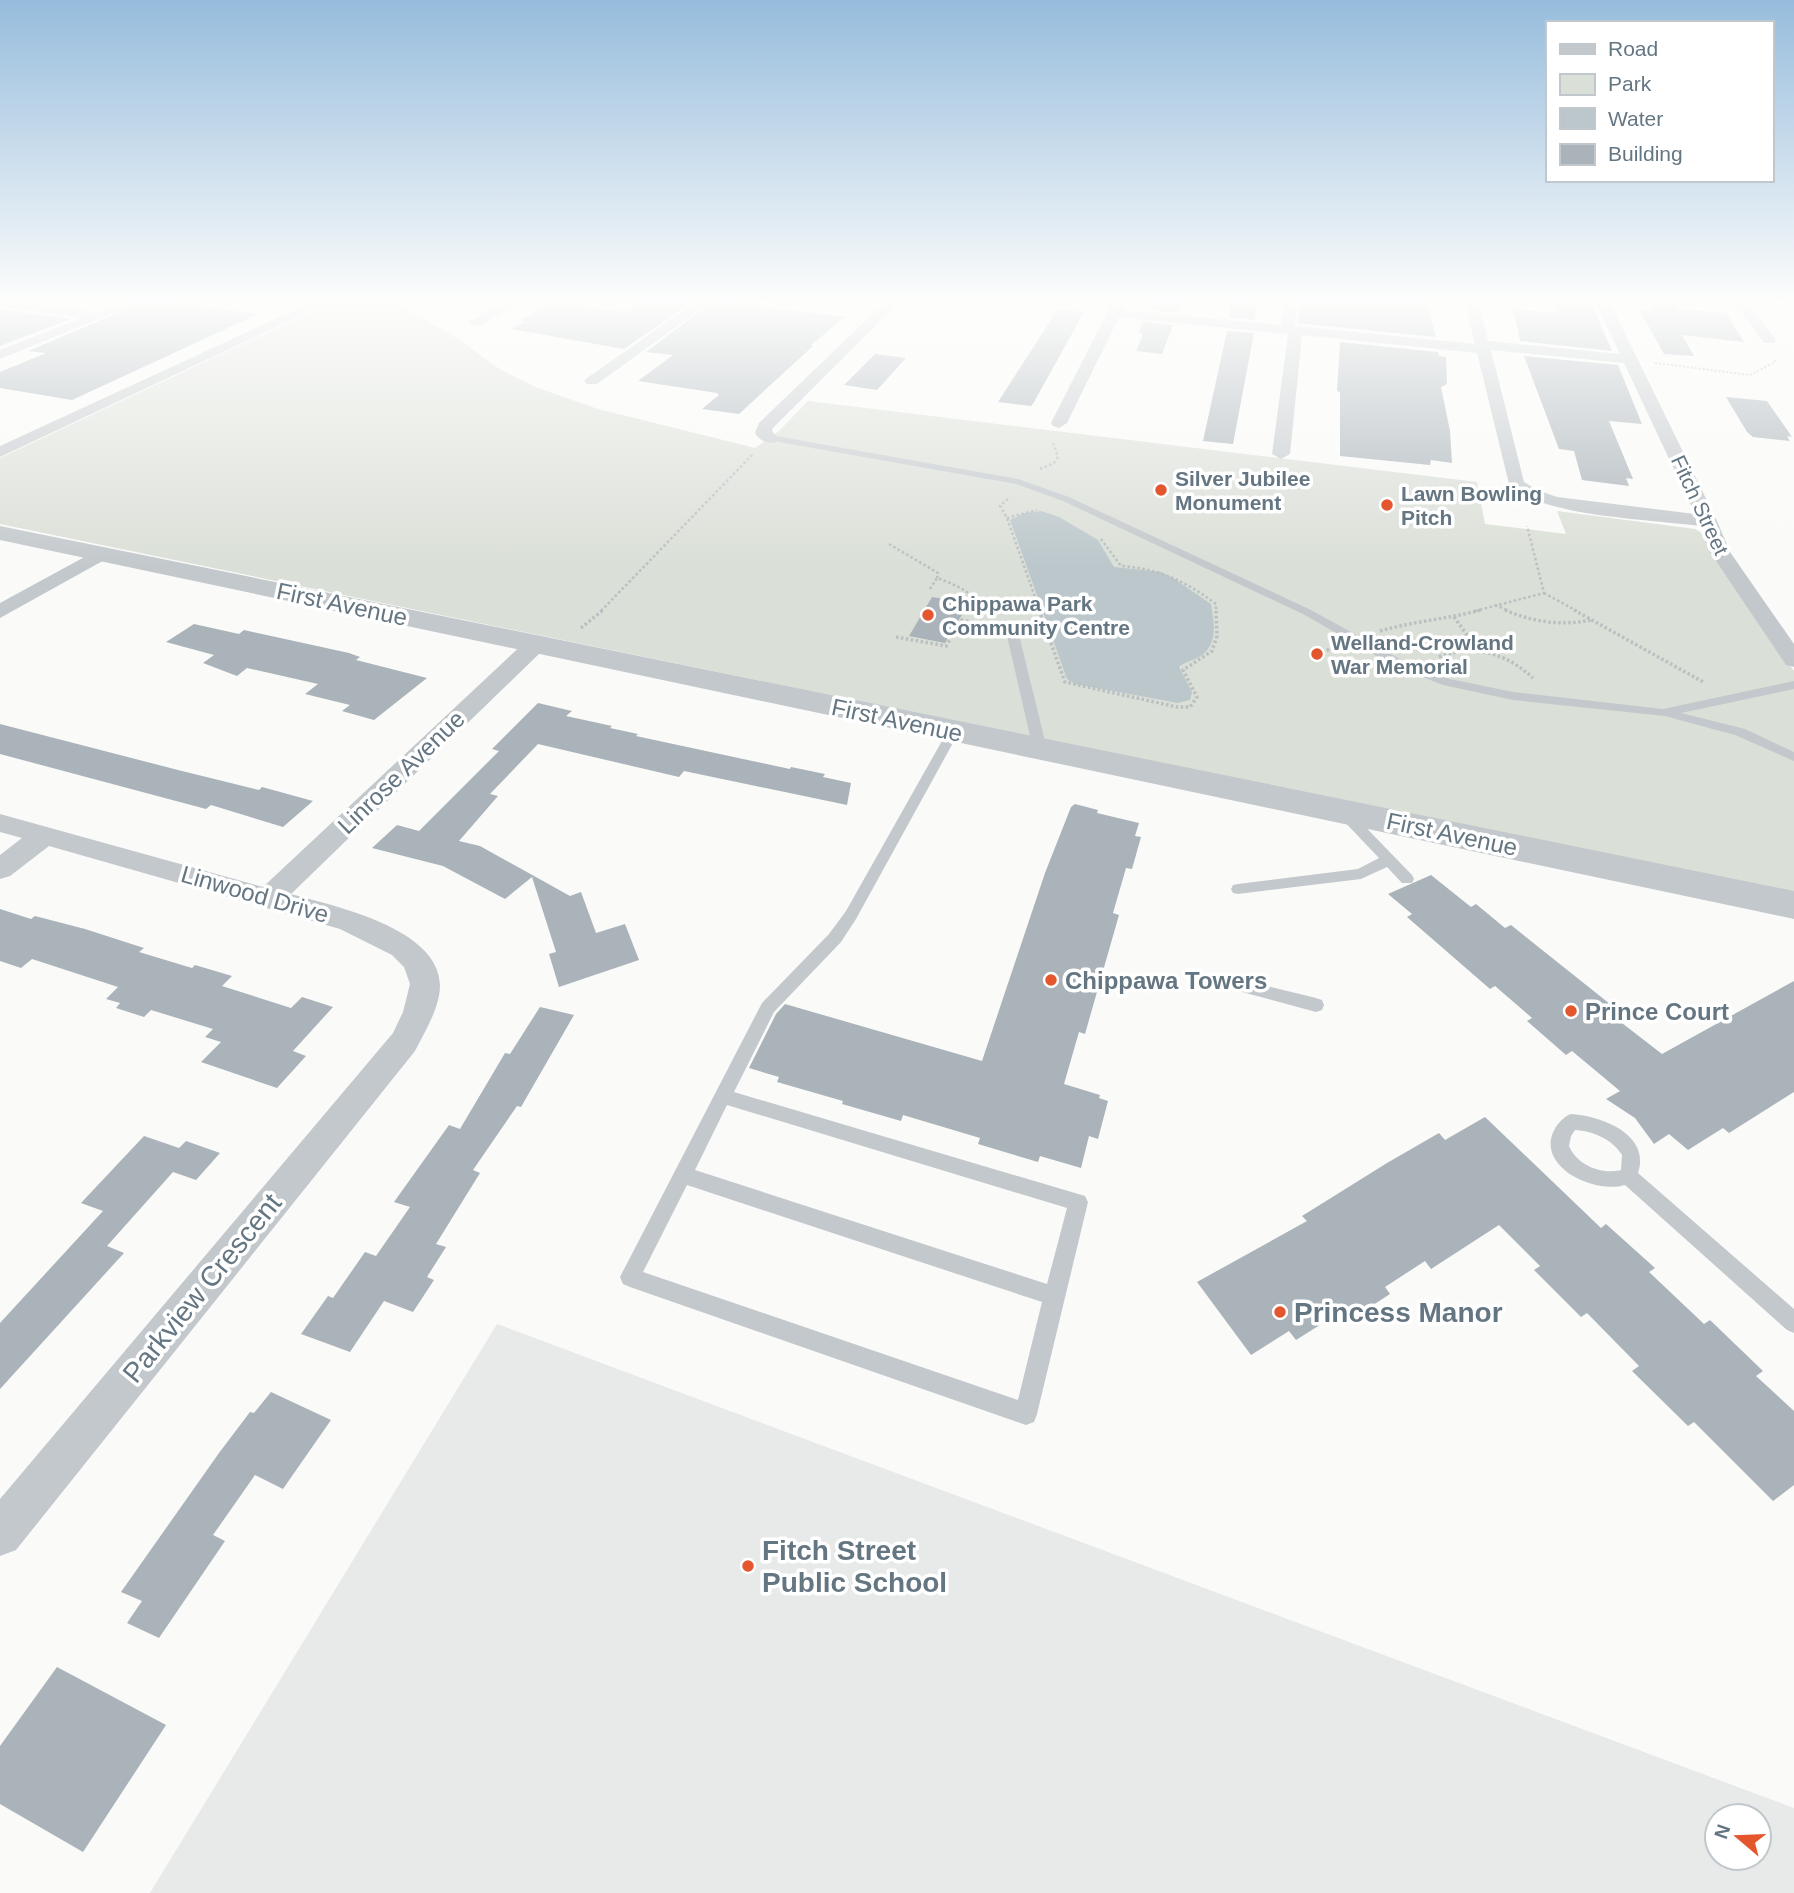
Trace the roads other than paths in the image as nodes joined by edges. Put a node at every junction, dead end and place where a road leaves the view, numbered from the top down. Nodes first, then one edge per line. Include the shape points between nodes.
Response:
1 (130, 391) edge
2 (801, 391) edge
3 (1075, 391) edge
4 (1286, 391) edge
5 (1493, 391) edge
6 (1646, 391) edge
7 (1061, 419) road end
8 (770, 438) joint
9 (0, 452) edge
10 (1281, 454) dead end
11 (1709, 521) junction
12 (0, 533) edge
13 (101, 554) junction
14 (0, 612) edge
15 (1012, 627) dead end
16 (545, 648) junction
17 (1794, 660) edge
18 (1794, 685) edge
19 (1663, 713) junction
20 (953, 732) junction
21 (1040, 749) junction
22 (1794, 757) edge
23 (1343, 812) junction
24 (0, 823) edge
25 (44, 836) junction
26 (1388, 860) junction
27 (0, 869) edge
28 (1407, 879) dead end
29 (1238, 889) dead end
30 (270, 898) junction
31 (1794, 905) edge
32 (1222, 981) dead end
33 (1316, 1005) dead end
34 (404, 1042) joint
35 (722, 1096) junction
36 (683, 1175) junction
37 (1628, 1176) dead end
38 (1054, 1296) junction
39 (1794, 1323) edge
40 (0, 1534) edge

1 - 9 street
2 - 8 street via 765,426 763,433
3 - 7 street
4 - 10 street
5 - 11 street via 1516,484 1531,494 1554,502
6 - 11 street, Fitch Street
8 - 19 lane via 1018,482 1066,499 1307,612 1396,662 1447,682 1555,702
11 - 17 street, Fitch Street via 1720,552
12 - 13 street, First Avenue
13 - 14 street
13 - 16 street, First Avenue
15 - 21 lane
16 - 20 street, First Avenue
16 - 30 street, Linrose Avenue
18 - 19 lane
19 - 22 lane via 1740,732
20 - 21 street, First Avenue
20 - 35 lane via 850,915 835,938 768,1008
21 - 23 street, First Avenue
23 - 26 lane
23 - 31 street, First Avenue
24 - 25 street, Linwood Drive
25 - 27 street
25 - 30 street, Linwood Drive
26 - 28 lane
26 - 29 lane via 1361,874
30 - 34 street, Linwood Drive via 349,921 403,947 417,961 425,984 419,1012
32 - 33 lane
34 - 40 street, Parkview Crescent
35 - 36 lane
35 - 38 lane via 1078,1202
36 - 38 lane
36 - 38 lane via 630,1277 1026,1413
37 - 39 lane

